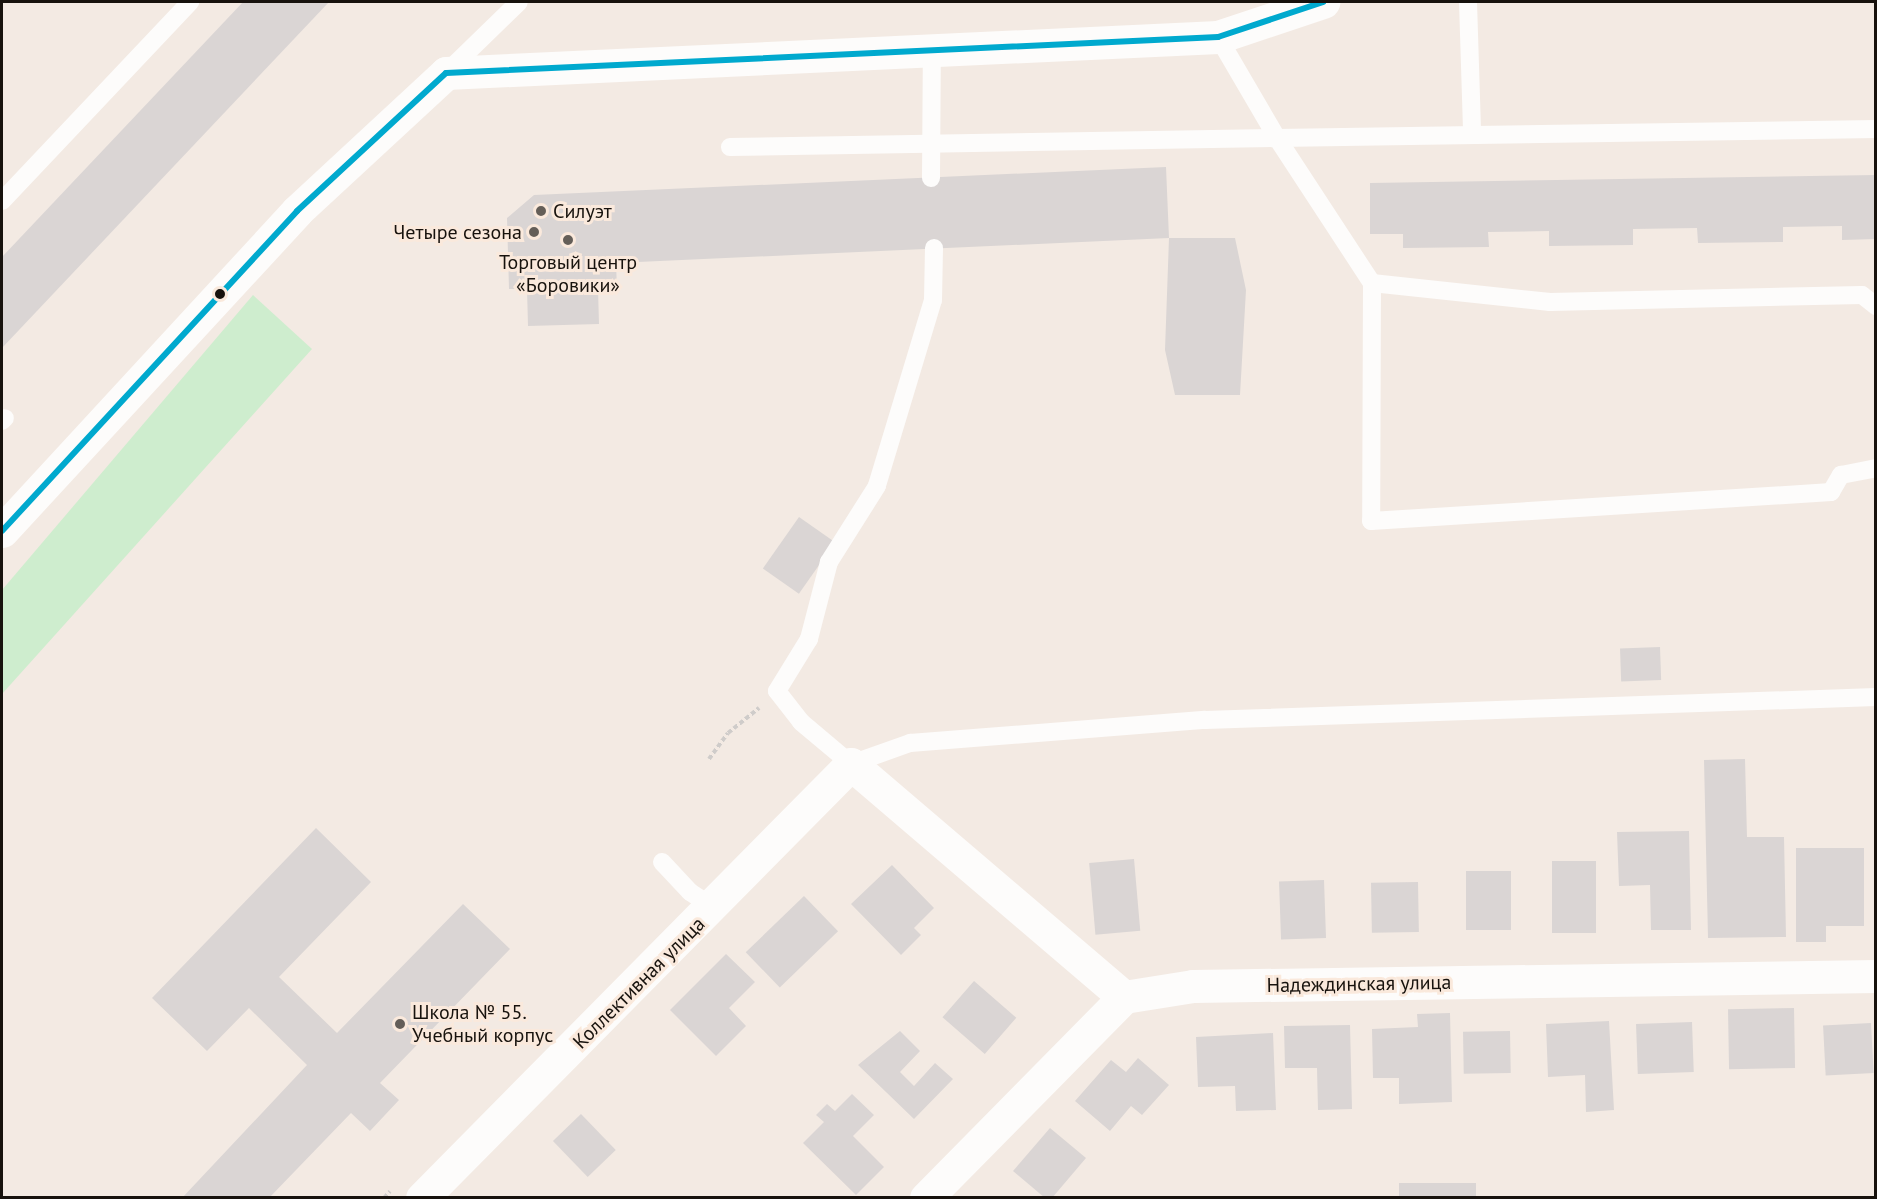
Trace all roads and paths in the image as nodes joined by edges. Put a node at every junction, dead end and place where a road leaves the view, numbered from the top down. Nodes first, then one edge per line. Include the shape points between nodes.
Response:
1 (190, 2) edge
2 (519, 2) edge
3 (1323, 2) edge
4 (1468, 2) edge
5 (1218, 37) junction
6 (932, 50) junction
7 (446, 73) junction
8 (1875, 129) edge
9 (1472, 131) junction
10 (1276, 138) junction
11 (932, 144) junction
12 (730, 147) dead end
13 (931, 178) dead end
14 (2, 201) edge
15 (934, 248) dead end
16 (1372, 284) junction
17 (1875, 306) edge
18 (1875, 468) edge
19 (2, 531) edge
20 (777, 691) junction
21 (1875, 697) edge
22 (709, 759) dead end
23 (851, 764) junction
24 (662, 862) dead end
25 (715, 908) junction
26 (1875, 976) edge
27 (1124, 997) junction
28 (422, 1197) edge
29 (926, 1197) edge

1 - 14 lane
2 - 7 lane
3 - 5 street
4 - 9 lane
5 - 6 street
5 - 10 lane
6 - 7 street
6 - 11 lane
7 - 19 street via 297,211
8 - 9 lane
9 - 10 lane
10 - 11 lane
10 - 16 lane
11 - 12 lane
11 - 13 lane
15 - 20 lane via 933,300 877,486 829,561 809,639
16 - 17 lane via 1550,302 1862,295
16 - 18 lane via 1371,521 1831,492 1841,475
20 - 22 path via 728,733
20 - 23 lane via 801,722
21 - 23 lane via 1205,720 910,743
23 - 25 street, Коллективная улица
23 - 27 street
24 - 25 lane via 690,892
25 - 28 street, Коллективная улица
26 - 27 street, Надеждинская улица via 1193,986
27 - 29 street

